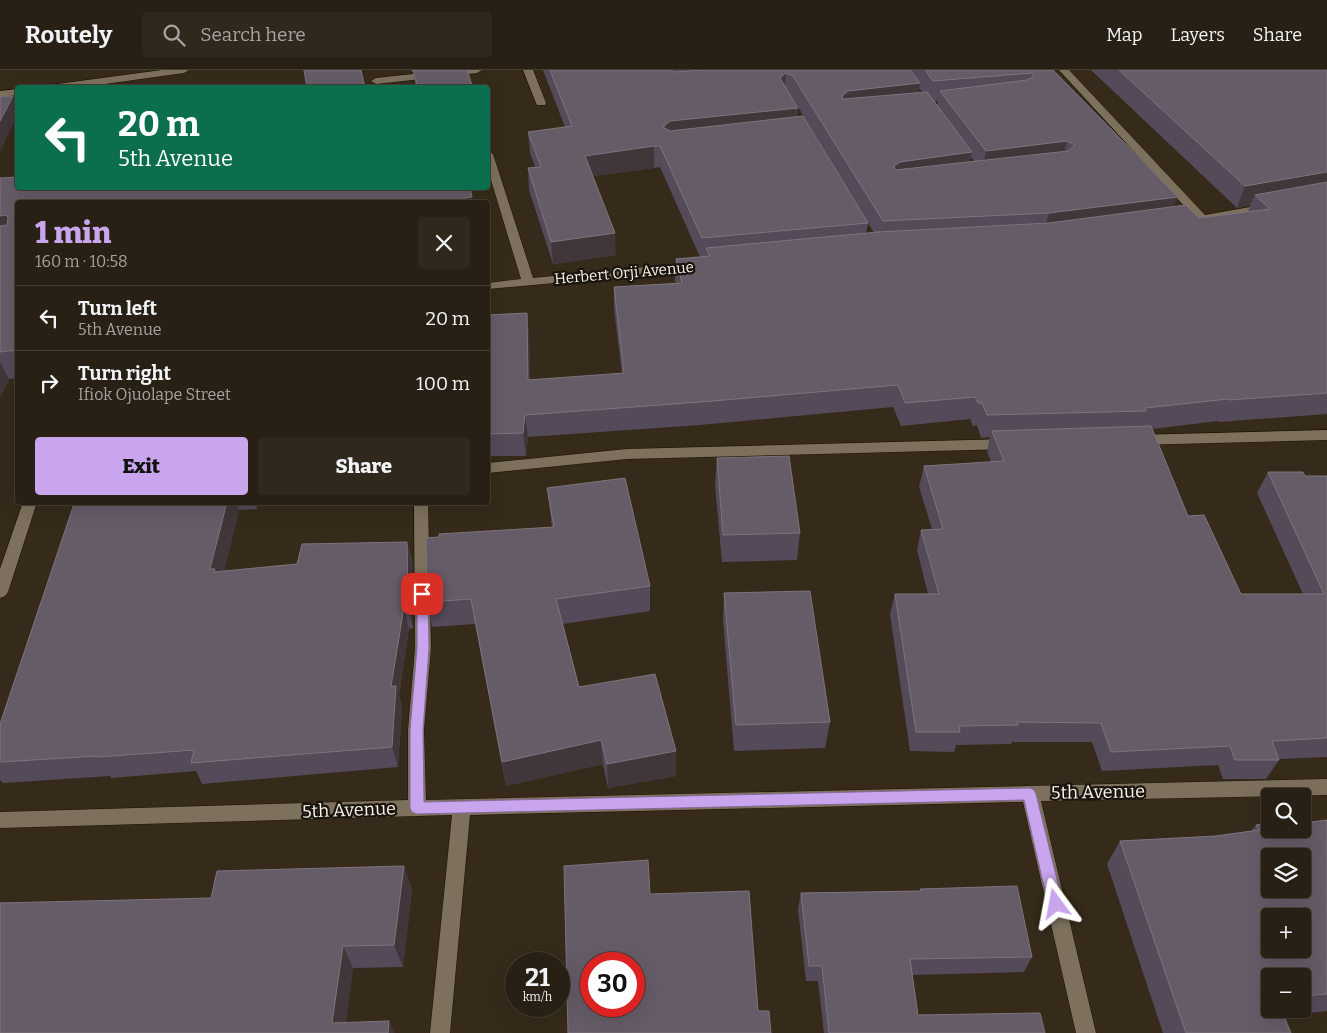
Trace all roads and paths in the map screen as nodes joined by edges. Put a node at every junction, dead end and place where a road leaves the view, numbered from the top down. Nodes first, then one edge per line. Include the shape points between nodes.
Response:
1 (184, 70) edge
2 (372, 70) edge
3 (477, 70) edge
4 (528, 70) edge
5 (1064, 70) edge
6 (377, 84) edge
7 (72, 85) edge
8 (15, 92) edge
9 (0, 94) edge
10 (541, 103) dead end
11 (490, 160) edge
12 (1279, 205) edge
13 (1202, 219) junction
14 (1185, 221) edge
15 (706, 265) edge
16 (528, 282) junction
17 (490, 286) edge
18 (1327, 435) edge
19 (1120, 441) edge
20 (1021, 443) edge
21 (490, 468) edge
22 (29, 505) edge
23 (421, 505) edge
24 (0, 592) edge
25 (1327, 787) edge
26 (1030, 794) junction
27 (462, 807) junction
28 (417, 808) junction
29 (0, 820) edge
30 (440, 1033) edge
31 (1086, 1033) edge

1 - 7 street
2 - 6 street
3 - 6 street
4 - 10 street
5 - 13 street
8 - 9 street
11 - 16 street
12 - 13 street
13 - 14 street
15 - 16 street, Herbert Orji Avenue
16 - 17 street, Herbert Orji Avenue
18 - 19 street
20 - 21 street via 627,454
22 - 24 street
23 - 28 street via 423,648 416,730
25 - 26 street, 5th Avenue
26 - 27 street, 5th Avenue
26 - 31 street
27 - 28 street, 5th Avenue
27 - 30 street
28 - 29 street, 5th Avenue

